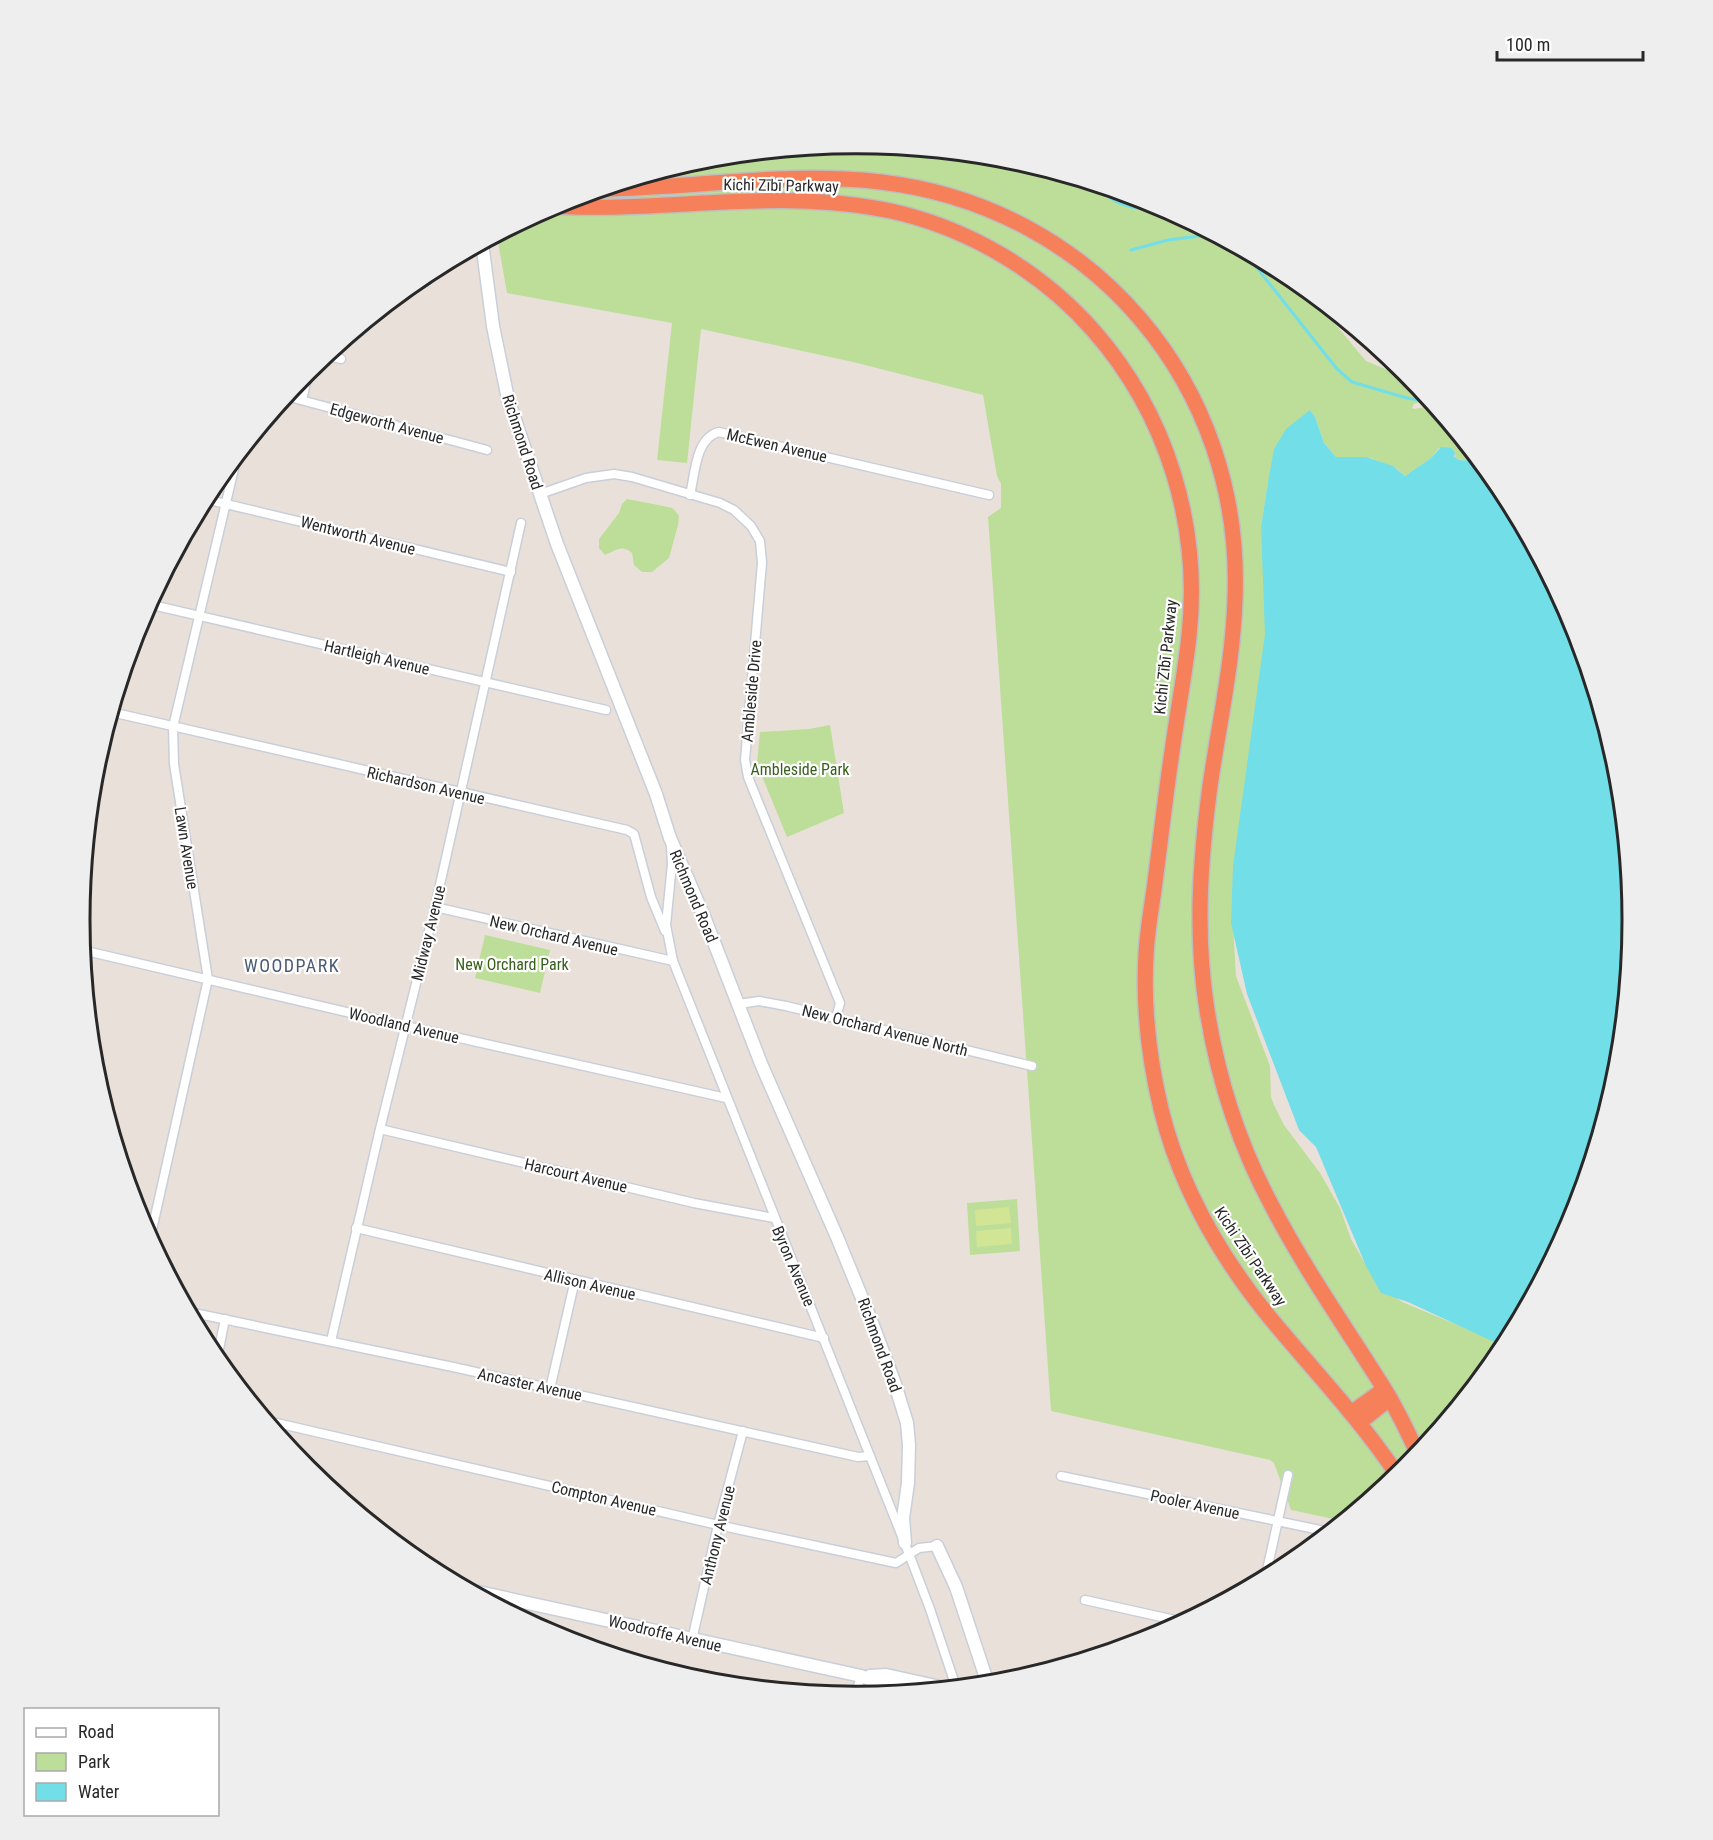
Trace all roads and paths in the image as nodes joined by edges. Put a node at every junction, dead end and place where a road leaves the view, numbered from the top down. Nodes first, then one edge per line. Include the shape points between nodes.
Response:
1 (633, 187) edge
2 (577, 207) edge
3 (483, 251) edge
4 (336, 358) edge
5 (341, 359) dead end
6 (304, 389) edge
7 (296, 398) edge
8 (302, 400) junction
9 (487, 450) dead end
10 (232, 476) edge
11 (540, 494) junction
12 (690, 495) junction
13 (989, 495) dead end
14 (215, 501) edge
15 (225, 503) junction
16 (521, 523) dead end
17 (511, 572) junction
18 (157, 606) edge
19 (198, 616) junction
20 (486, 682) junction
21 (606, 710) dead end
22 (119, 714) edge
23 (173, 727) junction
24 (460, 794) junction
25 (670, 838) junction
26 (435, 907) junction
27 (668, 937) junction
28 (91, 952) edge
29 (673, 961) junction
30 (208, 979) junction
31 (739, 1004) junction
32 (836, 1018) junction
33 (406, 1026) junction
34 (1032, 1066) dead end
35 (726, 1098) junction
36 (380, 1129) junction
37 (774, 1218) junction
38 (153, 1224) edge
39 (356, 1228) junction
40 (574, 1280) junction
41 (200, 1314) edge
42 (225, 1319) junction
43 (824, 1338) junction
44 (331, 1341) junction
45 (219, 1347) edge
46 (550, 1389) junction
47 (1388, 1394) junction
48 (1355, 1418) junction
49 (279, 1423) edge
50 (743, 1431) junction
51 (1413, 1446) edge
52 (870, 1456) junction
53 (1392, 1467) edge
54 (1288, 1474) dead end
55 (1061, 1476) dead end
56 (1278, 1521) junction
57 (718, 1525) junction
58 (1320, 1530) edge
59 (936, 1546) joint
60 (907, 1549) junction
61 (1268, 1566) edge
62 (496, 1596) edge
63 (1085, 1600) dead end
64 (1170, 1619) edge
65 (692, 1640) junction
66 (985, 1675) edge
67 (861, 1676) junction
68 (954, 1680) edge
69 (924, 1683) edge
70 (888, 1686) edge
71 (858, 1687) edge

1 - 47 highway, Kichi Zībī Parkway via 839,179 892,183 948,195 1020,223 1086,265 1139,316 1174,364 1212,442 1227,495 1234,540 1236,597 1230,662 1200,879 1200,941 1210,1025 1228,1102 1257,1177 1335,1314
2 - 48 highway, Kichi Zībī Parkway via 794,200 852,204 903,214 968,237 1049,289 1078,314 1140,395 1165,447 1181,498 1190,554 1189,633 1146,953 1146,1016 1157,1092 1180,1169 1224,1254 1270,1319
3 - 11 main road, Richmond Road via 508,399
4 - 5 street
6 - 8 street
7 - 8 street, Edgeworth Avenue
8 - 9 street, Edgeworth Avenue
10 - 15 street, Lawn Avenue
11 - 12 street via 593,476 614,474
11 - 25 main road, Richmond Road
12 - 13 street, McEwen Avenue via 702,445 713,433 724,432
12 - 32 street, Ambleside Drive via 734,510 752,526 760,541 762,563 745,760 748,777 840,1003
14 - 15 street, Wentworth Avenue
15 - 17 street, Wentworth Avenue
15 - 19 street, Lawn Avenue
16 - 17 street, Midway Avenue
17 - 20 street, Midway Avenue
18 - 19 street, Hartleigh Avenue
19 - 20 street, Hartleigh Avenue
19 - 23 street, Lawn Avenue
20 - 21 street, Hartleigh Avenue
20 - 24 street, Midway Avenue
22 - 23 street, Richardson Avenue
23 - 24 street, Richardson Avenue
23 - 30 street, Lawn Avenue via 174,764
24 - 26 street, Midway Avenue
24 - 27 street, Richardson Avenue via 634,834 651,897
25 - 27 street, Byron Avenue
25 - 31 main road, Richmond Road
26 - 29 street, New Orchard Avenue
26 - 33 street, Midway Avenue
27 - 29 street, Byron Avenue
28 - 30 street, Woodland Avenue
29 - 35 street, Byron Avenue
30 - 33 street, Woodland Avenue
30 - 38 street, Lawn Avenue
31 - 32 street, New Orchard Avenue North via 759,1000
31 - 60 main road, Richmond Road via 871,1320 907,1423 908,1483 903,1518
32 - 34 street, New Orchard Avenue North
33 - 35 street, Woodland Avenue
33 - 36 street, Midway Avenue
35 - 37 street, Byron Avenue
36 - 37 street, Harcourt Avenue
36 - 39 street, Midway Avenue
37 - 43 street, Byron Avenue
39 - 40 street, Allison Avenue
39 - 44 street, Midway Avenue
40 - 43 street, Allison Avenue
40 - 46 street
41 - 42 street, Ancaster Avenue
42 - 44 street, Ancaster Avenue
42 - 45 street
43 - 52 street, Byron Avenue
44 - 46 street, Ancaster Avenue
46 - 50 street, Ancaster Avenue
47 - 48 highway via 1384,1403
47 - 51 highway, Kichi Zībī Parkway
48 - 53 highway, Kichi Zībī Parkway
49 - 57 street, Compton Avenue
50 - 52 street, Ancaster Avenue via 858,1457
50 - 57 street, Anthony Avenue
52 - 60 street, Byron Avenue
54 - 56 street
55 - 56 street, Pooler Avenue
56 - 58 street, Pooler Avenue
56 - 61 street
57 - 60 street, Compton Avenue via 896,1563
57 - 65 street, Anthony Avenue
59 - 60 street, Compton Avenue
59 - 66 main road via 956,1587
60 - 68 street, Byron Avenue
62 - 65 main road, Woodroffe Avenue
63 - 64 street
65 - 67 main road, Woodroffe Avenue
67 - 69 main road, Woodroffe Avenue via 886,1675
67 - 70 main road, Woodroffe Avenue
67 - 71 street

